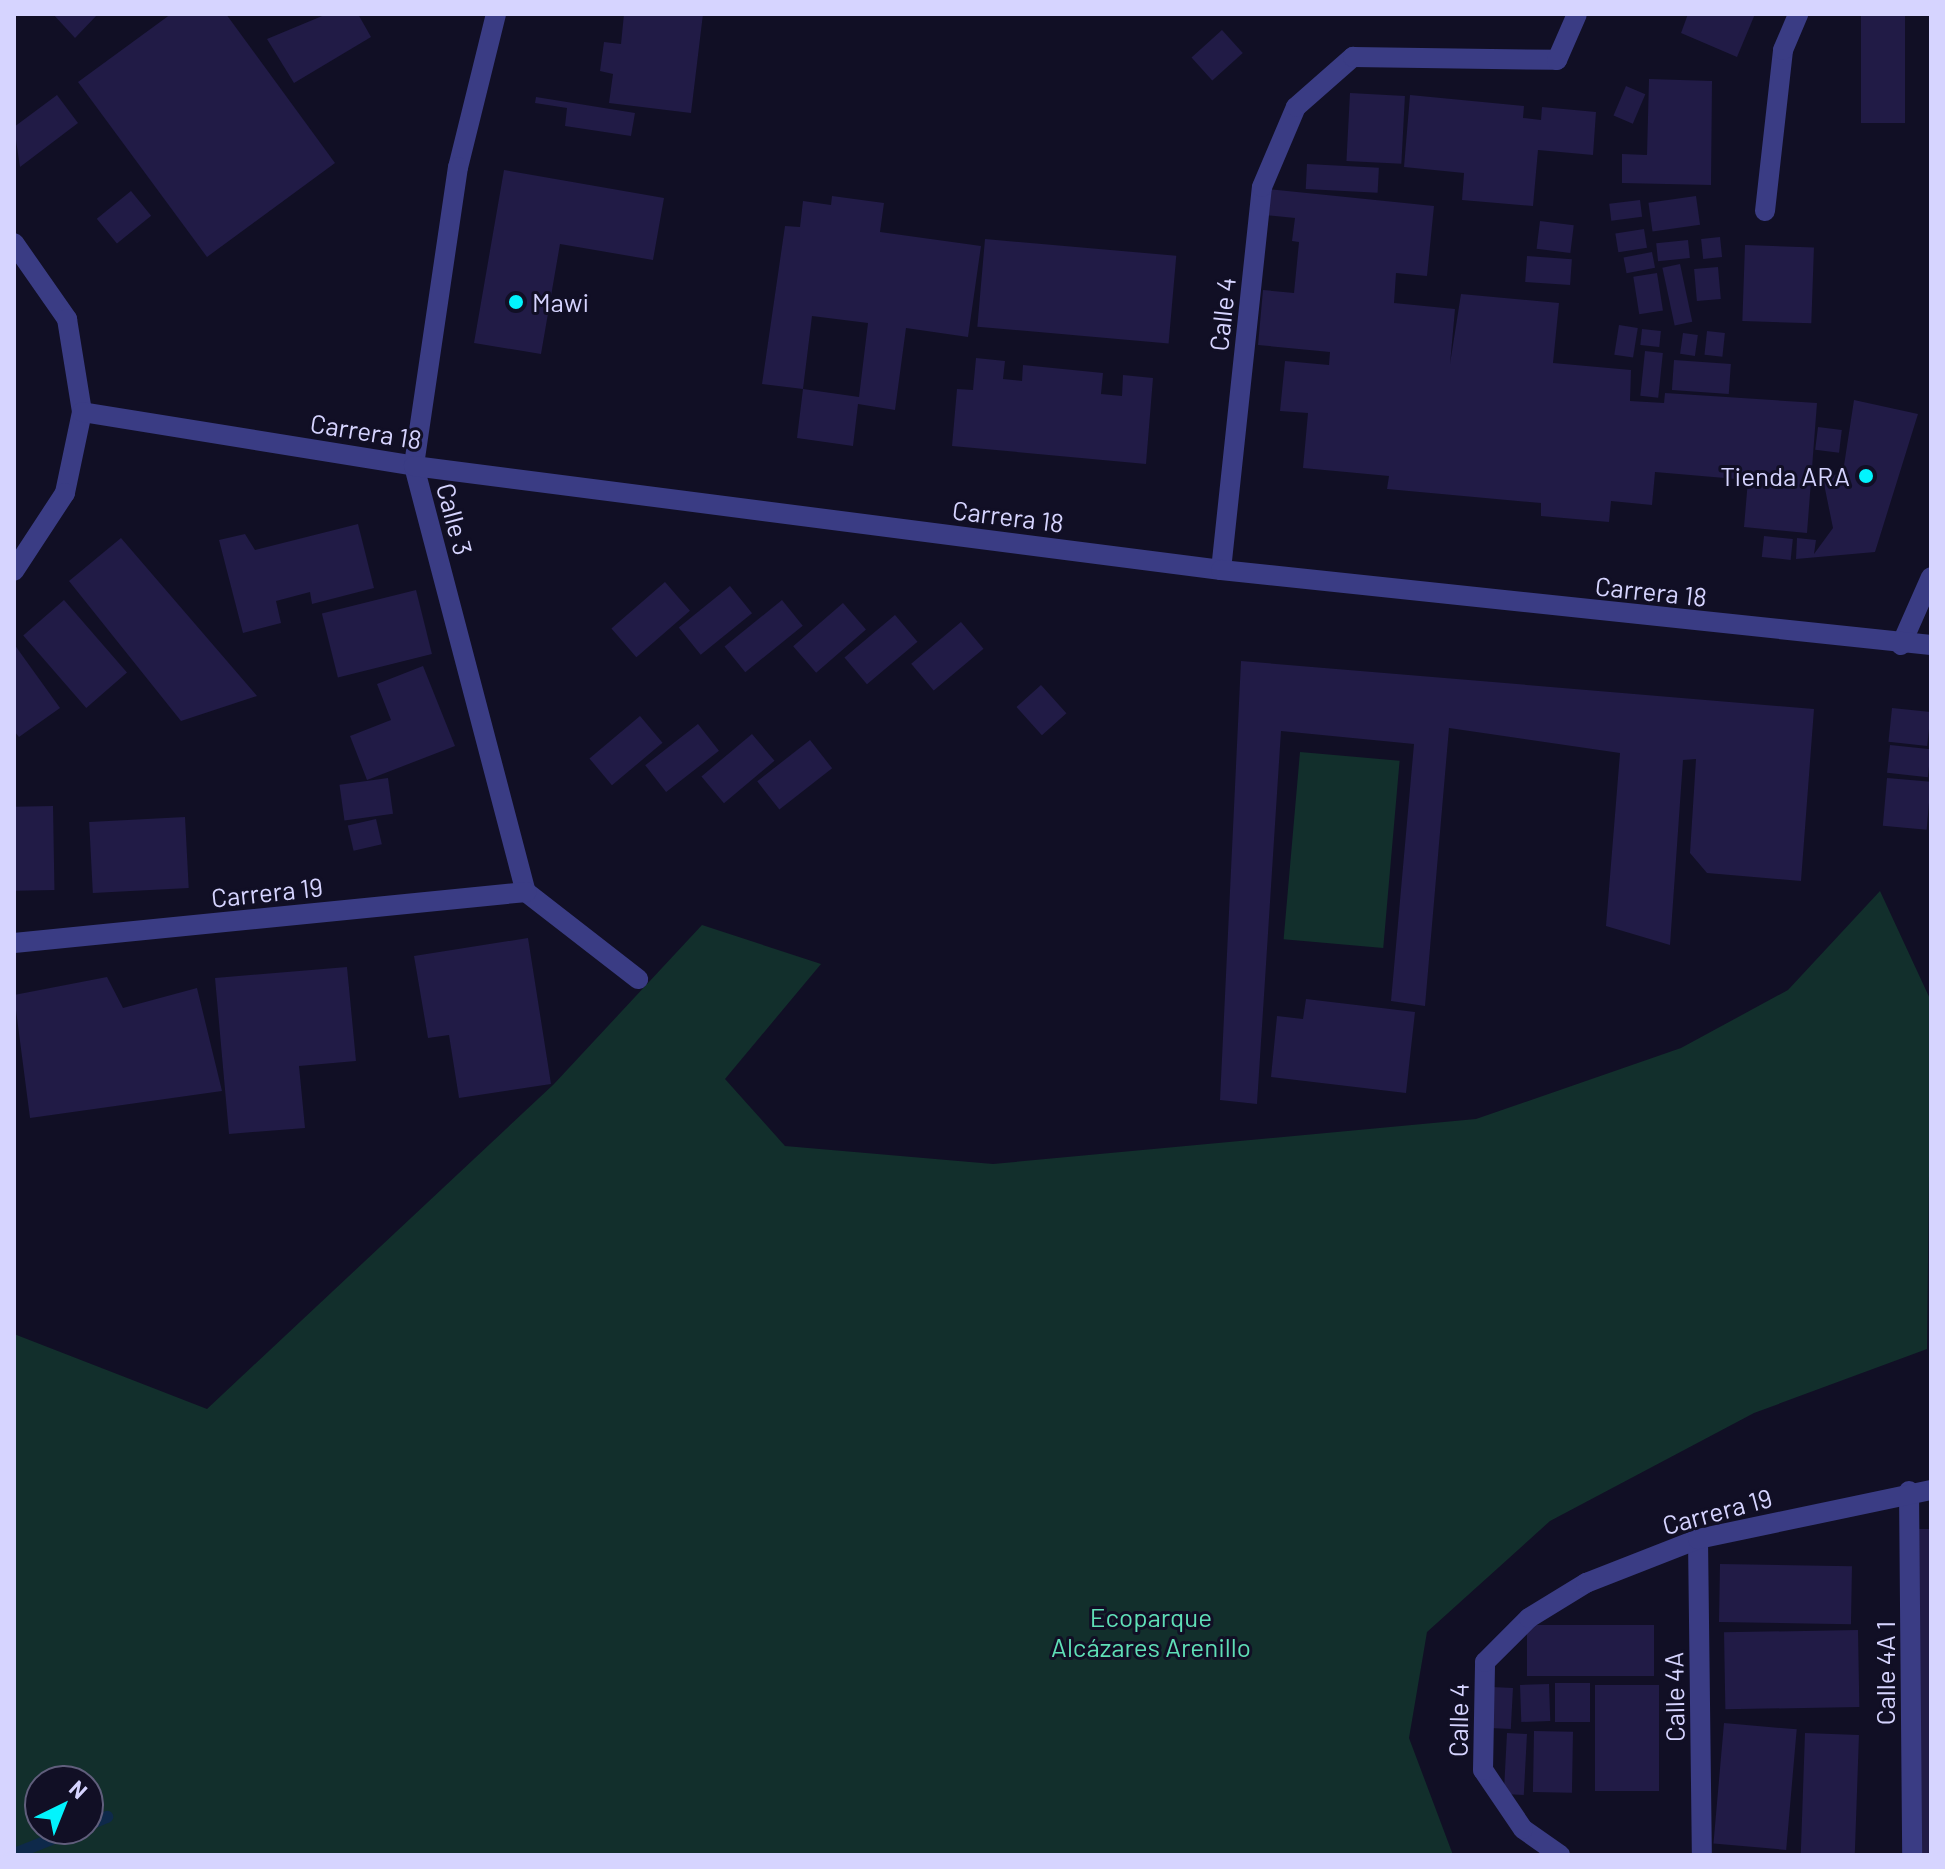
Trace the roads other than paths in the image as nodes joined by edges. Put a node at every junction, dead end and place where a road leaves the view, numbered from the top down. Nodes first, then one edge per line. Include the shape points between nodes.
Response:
1 (496, 14) edge
2 (1577, 14) edge
3 (1798, 14) edge
4 (1765, 211) dead end
5 (14, 243) edge
6 (82, 412) junction
7 (414, 466) junction
8 (1221, 570) junction
9 (14, 571) edge
10 (1931, 577) edge
11 (1901, 645) junction
12 (1931, 645) edge
13 (526, 892) junction
14 (14, 943) edge
15 (638, 979) dead end
16 (1931, 1490) edge
17 (1909, 1491) junction
18 (1698, 1539) junction
19 (1529, 1618) joint
20 (1560, 1855) edge
21 (1702, 1855) edge
22 (1912, 1855) edge

1 - 7 street, Calle 3 via 458,167
2 - 8 street, Calle 4 via 1557,60 1353,57 1296,107 1262,187
3 - 4 street via 1783,50
5 - 6 street via 67,319
6 - 7 street, Carrera 18
6 - 9 street via 65,493
7 - 8 street, Carrera 18
7 - 13 street, Calle 3
8 - 11 street, Carrera 18
10 - 11 street
11 - 12 street, Carrera 18
13 - 14 street, Carrera 19
13 - 15 street
16 - 17 street, Carrera 19
17 - 18 street, Carrera 19
17 - 22 street, Calle 4A 1
18 - 19 street, Carrera 19 via 1586,1583
18 - 21 street, Calle 4A
19 - 20 street, Calle 4 via 1485,1662 1483,1770 1523,1829

